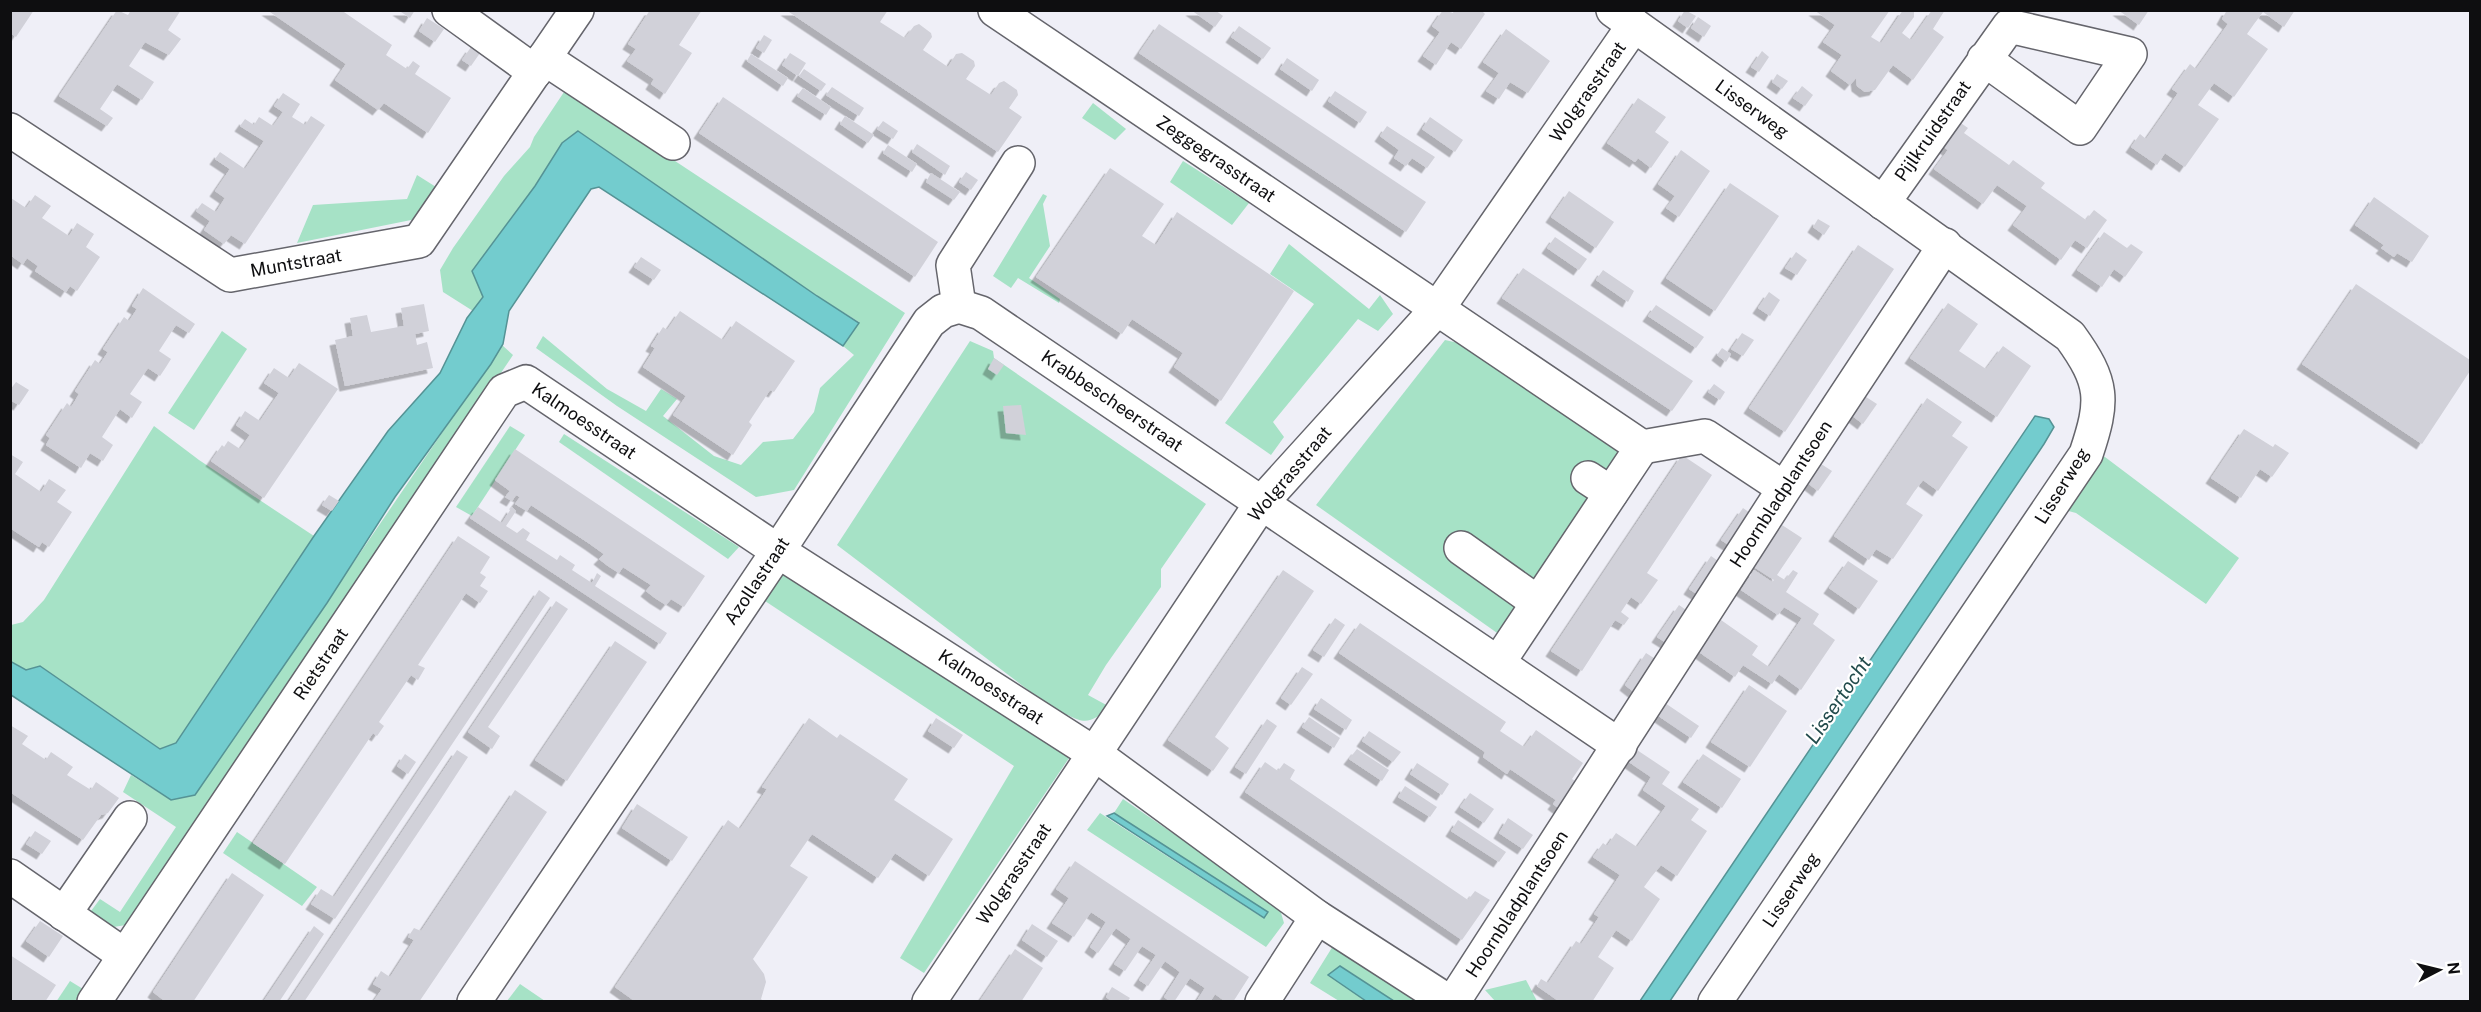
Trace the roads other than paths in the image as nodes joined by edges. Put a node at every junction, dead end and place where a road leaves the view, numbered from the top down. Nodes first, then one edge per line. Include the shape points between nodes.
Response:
1 (449, 10) edge
2 (577, 10) edge
3 (995, 10) edge
4 (1623, 18) edge
5 (1984, 59) dead end
6 (539, 65) junction
7 (10, 130) edge
8 (673, 143) dead end
9 (1018, 163) dead end
10 (1883, 203) junction
11 (1945, 245) junction
12 (958, 306) junction
13 (1438, 308) junction
14 (526, 382) joint
15 (1642, 447) junction
16 (1770, 479) dead end
17 (1262, 502) junction
18 (1461, 548) dead end
19 (778, 551) junction
20 (1537, 602) junction
21 (1498, 663) junction
22 (1620, 746) junction
23 (1095, 754) junction
24 (130, 818) dead end
25 (10, 876) edge
26 (64, 914) junction
27 (1317, 917) junction
28 (124, 955) junction
29 (94, 1002) edge
30 (474, 1002) edge
31 (929, 1002) edge
32 (1263, 1002) edge
33 (1451, 1002) edge
34 (1715, 1002) edge

1 - 6 street
2 - 6 street, Muntstraat
3 - 13 street, Zeggegrasstraat
4 - 10 street, Lisserweg
4 - 13 street, Wolgrasstraat
5 - 10 street, Pijlkruidstraat
6 - 7 street, Muntstraat via 419,240 230,275
6 - 8 street
9 - 12 street via 953,265
10 - 11 street, Lisserweg
11 - 22 street, Hoornbladplantsoen
11 - 34 street, Lisserweg via 2070,336 2088,360 2098,393 2097,419 2086,454
12 - 17 street, Krabbescheerstraat via 981,313
12 - 19 street, Azollastraat via 929,321
13 - 15 street
13 - 17 street, Wolgrasstraat
14 - 19 street, Kalmoesstraat
14 - 28 street, Rietstraat via 504,391
15 - 16 street, Hoornbladplantsoen via 1705,436
15 - 20 street via 1599,486
17 - 21 street
17 - 23 street, Wolgrasstraat
18 - 20 street
19 - 23 street, Kalmoesstraat
19 - 30 street, Azollastraat
20 - 21 street
21 - 22 street
22 - 33 street, Hoornbladplantsoen
23 - 27 street, Kalmoesstraat
23 - 31 street, Wolgrasstraat
24 - 26 street
25 - 26 street
26 - 28 street
27 - 32 street
27 - 33 street, Kalmoesstraat
28 - 29 street, Rietstraat

